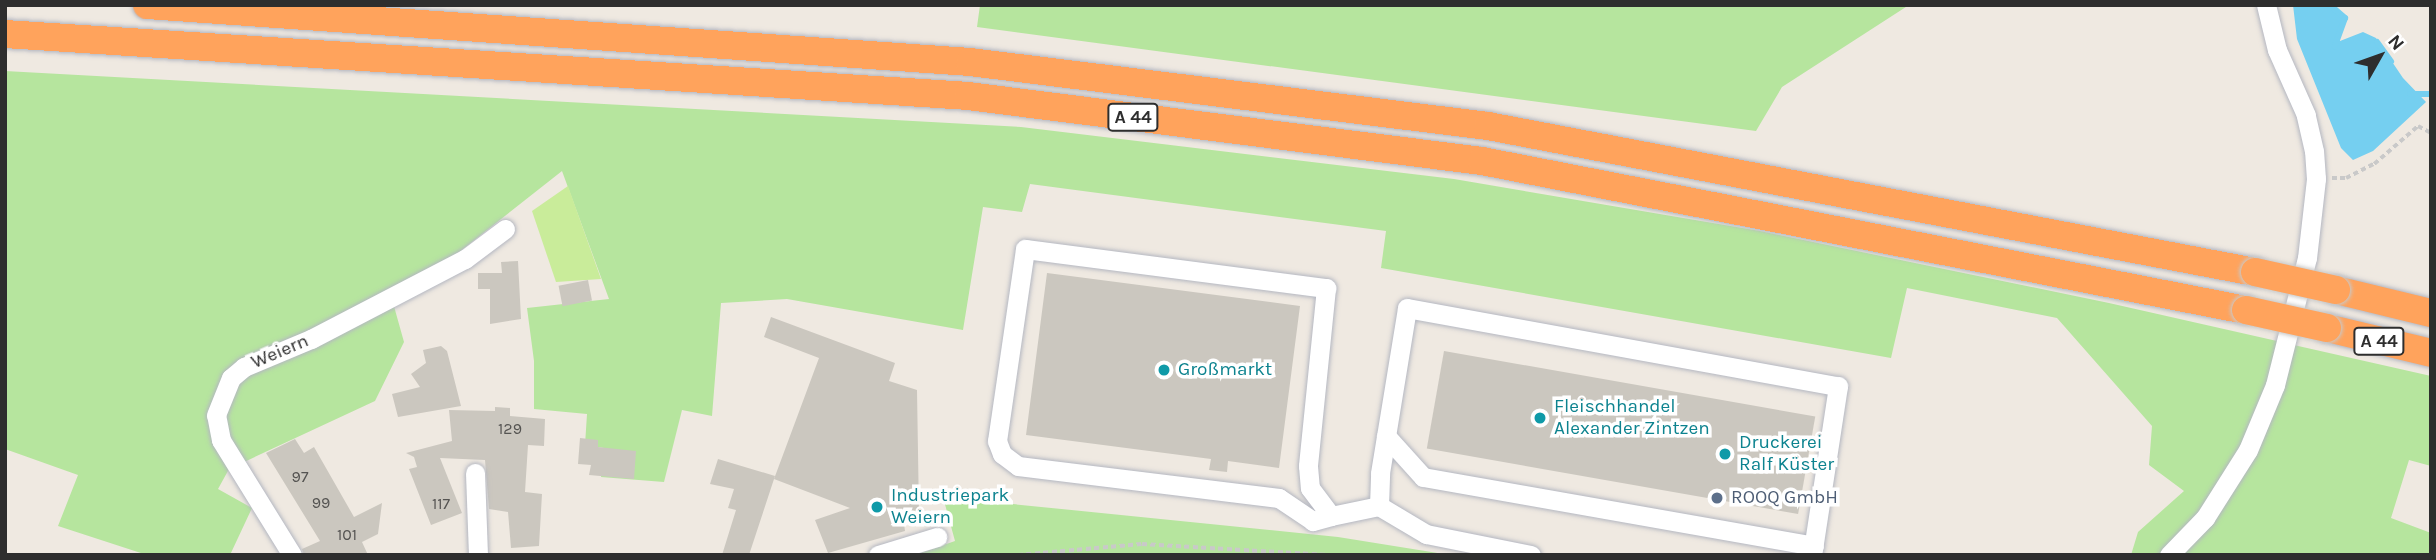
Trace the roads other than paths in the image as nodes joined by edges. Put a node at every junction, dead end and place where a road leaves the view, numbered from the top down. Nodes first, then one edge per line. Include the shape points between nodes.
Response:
1 (147, 5) edge
2 (2266, 5) edge
3 (5, 34) edge
4 (505, 229) dead end
5 (2431, 313) edge
6 (2431, 353) edge
7 (1386, 436) junction
8 (475, 473) dead end
9 (1379, 506) junction
10 (1331, 516) junction
11 (937, 537) dead end
12 (1813, 550) edge
13 (292, 555) edge
14 (478, 555) edge
15 (878, 555) edge
16 (1531, 555) edge
17 (2169, 555) edge

1 - 5 highway, A 44, bridge via 970,62 1461,123 2255,272
2 - 17 street via 2277,50 2306,116 2316,179 2307,258 2274,385 2241,461 2205,518
3 - 6 highway, A 44, bridge via 968,96 1482,160 2246,310
4 - 13 street, Weiern via 465,259 311,339 244,367 231,378 216,415 220,440
7 - 9 street
7 - 12 street via 1423,477
7 - 12 street via 1407,308 1838,386
8 - 14 street
9 - 10 street
9 - 16 street via 1426,534
10 - 10 street via 1310,488 1308,466 1326,288 1025,249 998,441 1002,454 1018,466 1279,499 1313,521
11 - 15 street

